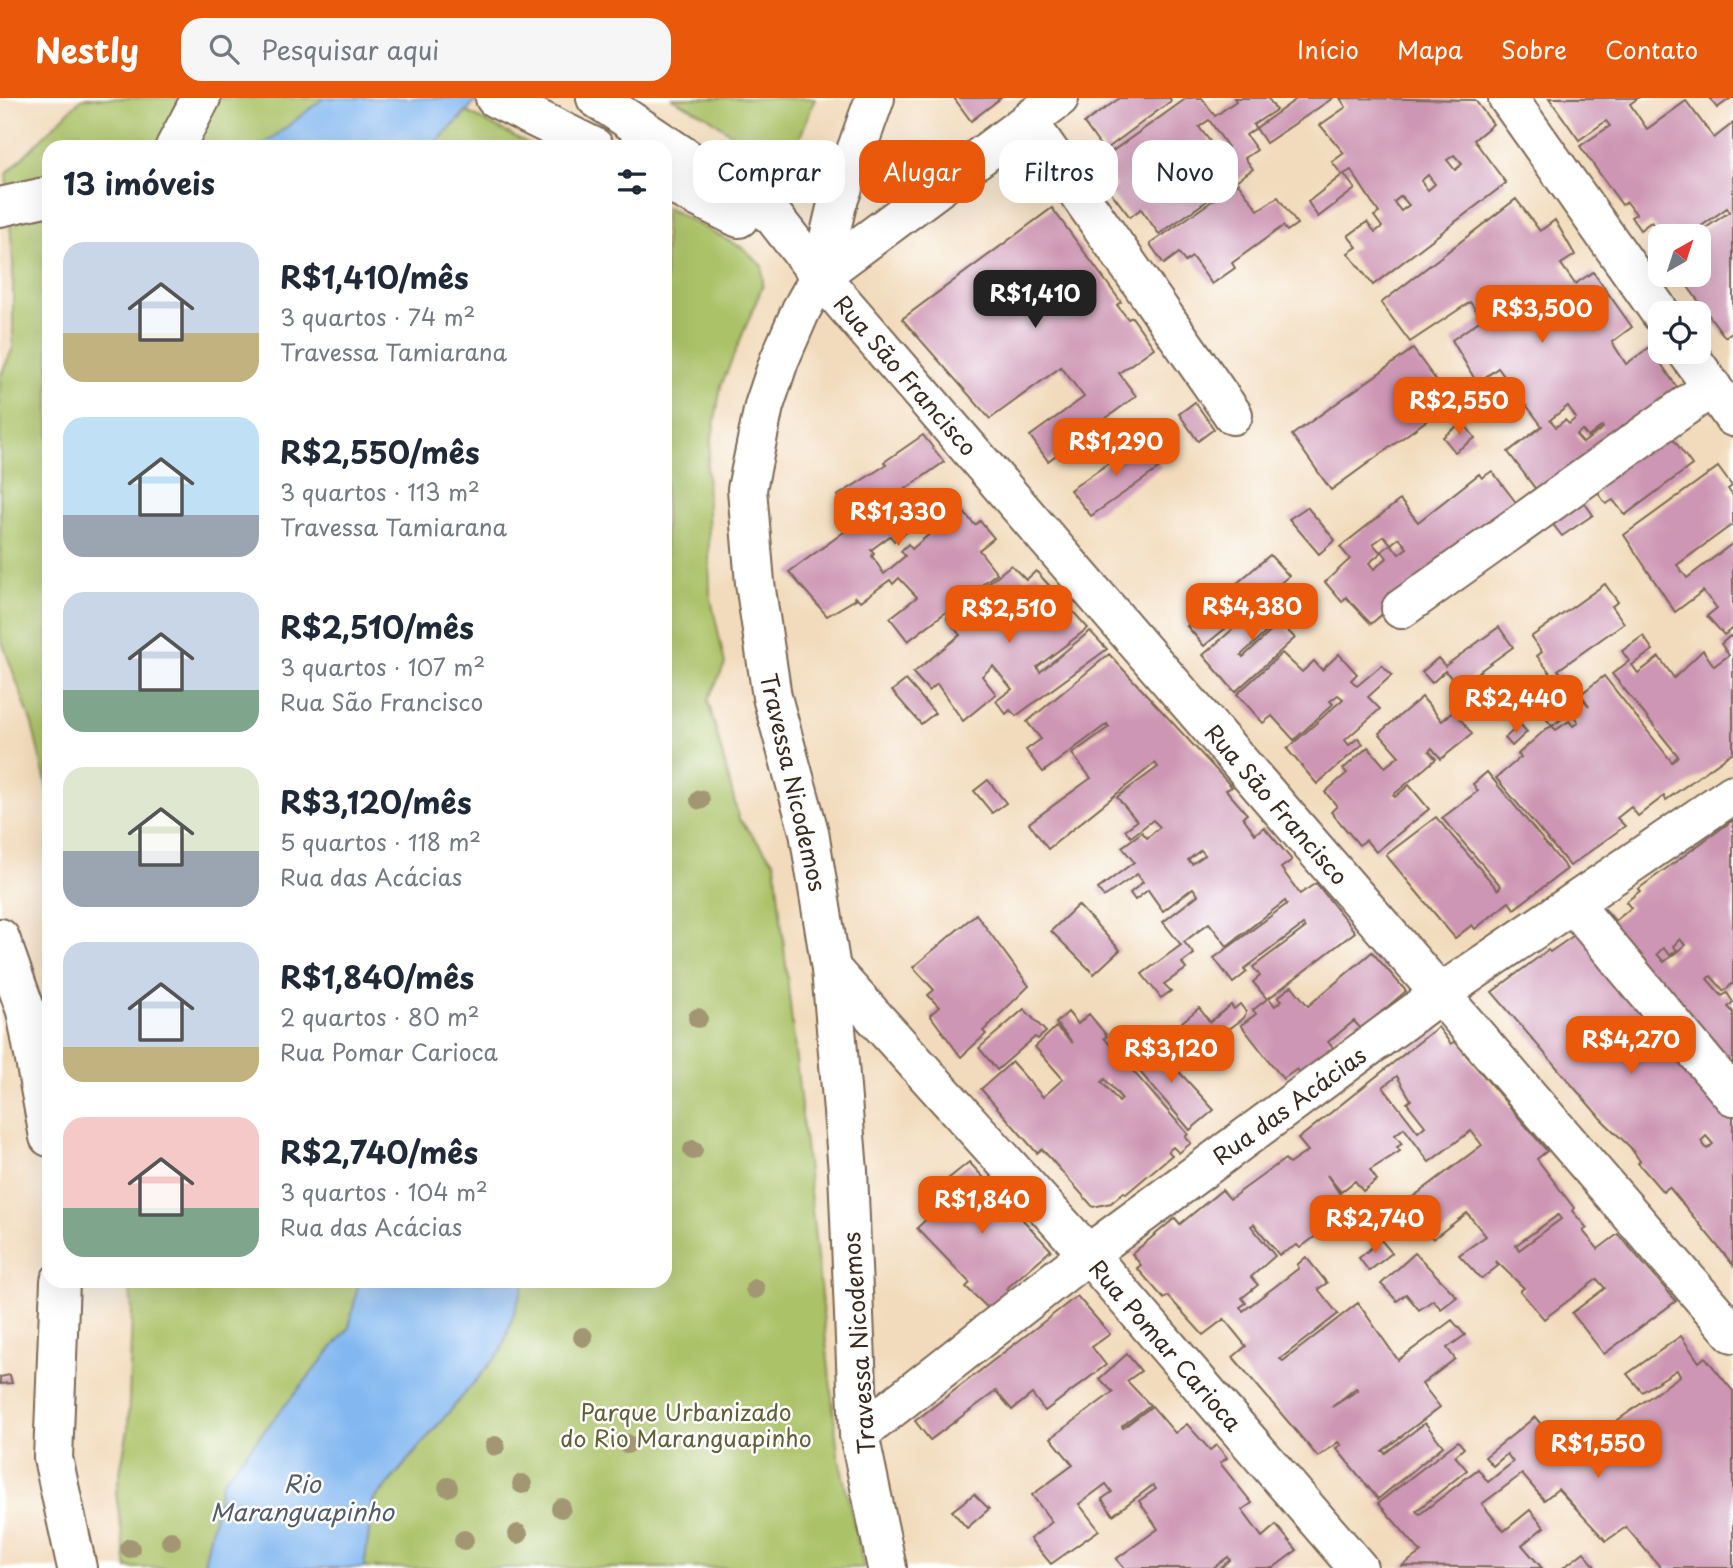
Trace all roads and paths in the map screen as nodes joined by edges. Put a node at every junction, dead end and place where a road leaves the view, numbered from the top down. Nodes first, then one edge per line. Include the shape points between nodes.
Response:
1 (201, 98) edge
2 (495, 98) edge
3 (596, 98) edge
4 (875, 98) edge
5 (1059, 98) edge
6 (1508, 98) edge
7 (1028, 121) junction
8 (179, 140) edge
9 (580, 140) edge
10 (659, 140) edge
11 (672, 149) edge
12 (672, 184) edge
13 (42, 198) edge
14 (0, 207) edge
15 (820, 276) junction
16 (1652, 301) edge
17 (1696, 364) edge
18 (1723, 402) edge
19 (1233, 415) dead end
20 (1401, 609) dead end
21 (1733, 794) edge
22 (1573, 904) junction
23 (0, 938) edge
24 (831, 969) junction
25 (1441, 993) junction
26 (1733, 1096) edge
27 (42, 1098) edge
28 (1088, 1254) junction
29 (60, 1288) edge
30 (1733, 1333) edge
31 (859, 1434) junction
32 (77, 1568) edge
33 (887, 1568) edge
34 (1358, 1568) edge

1 - 8 street
2 - 9 street
3 - 10 street
4 - 15 street, Travessa Nicodemos via 837,204
5 - 7 street
6 - 16 street
7 - 15 street
7 - 19 street
11 - 15 street via 773,216
12 - 15 street via 748,222
13 - 14 street
15 - 24 street, Travessa Nicodemos via 779,361 764,406 747,489 772,697 809,832
15 - 25 street, Rua São Francisco
17 - 18 street
18 - 20 street
21 - 22 street, Rua das Acácias
22 - 25 street, Rua das Acácias
22 - 26 street
23 - 27 street via 26,1010
24 - 28 street, Rua Pomar Carioca
24 - 31 street, Travessa Nicodemos via 848,1171
25 - 28 street, Rua das Acácias
25 - 30 street, Rua São Francisco
28 - 31 street, Rua das Acácias
28 - 34 street, Rua Pomar Carioca
29 - 32 street via 53,1458
31 - 33 street, Travessa Nicodemos

